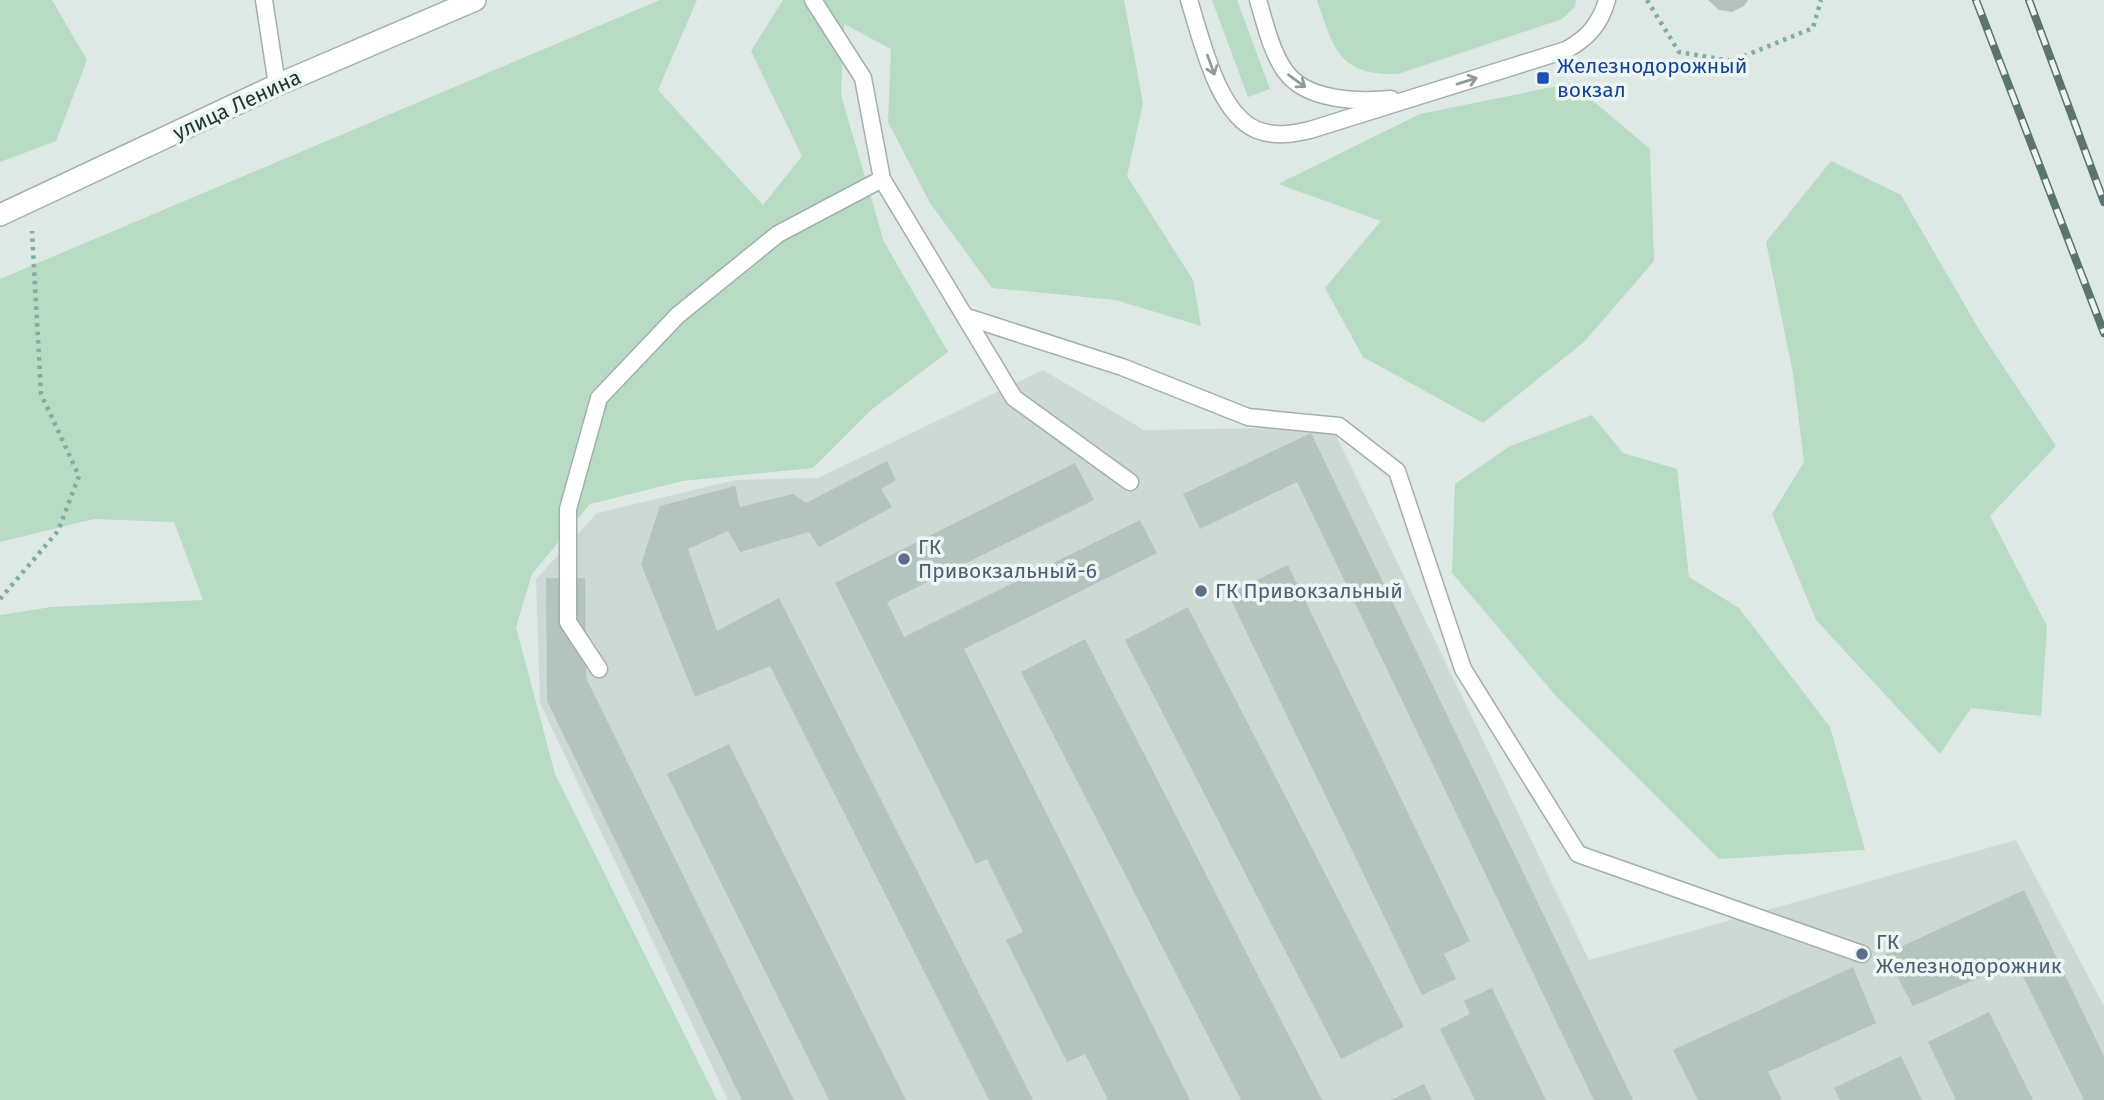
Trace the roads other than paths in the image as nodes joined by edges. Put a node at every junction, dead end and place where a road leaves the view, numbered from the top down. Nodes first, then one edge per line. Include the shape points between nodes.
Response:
1 (264, 0) edge
2 (475, 0) edge
3 (813, 0) edge
4 (1189, 0) edge
5 (1258, 0) edge
6 (1607, 0) edge
7 (277, 85) junction
8 (1424, 95) junction
9 (882, 180) junction
10 (0, 215) edge
11 (967, 317) junction
12 (1130, 482) dead end
13 (599, 669) dead end
14 (1862, 954) dead end

1 - 7 lane
2 - 7 street, улица Ленина
3 - 9 lane via 863,78
4 -> 8 lane via 1221,91 1240,118 1258,130 1290,135
5 -> 8 lane via 1285,71 1311,91 1368,100
8 -> 6 lane via 1566,50 1594,29
7 - 10 street, улица Ленина
9 - 11 lane
9 - 13 lane via 778,234 678,315 599,398 568,509 568,622
11 - 12 lane via 1014,398
11 - 14 lane via 1122,367 1248,417 1339,426 1397,471 1463,669 1578,855

